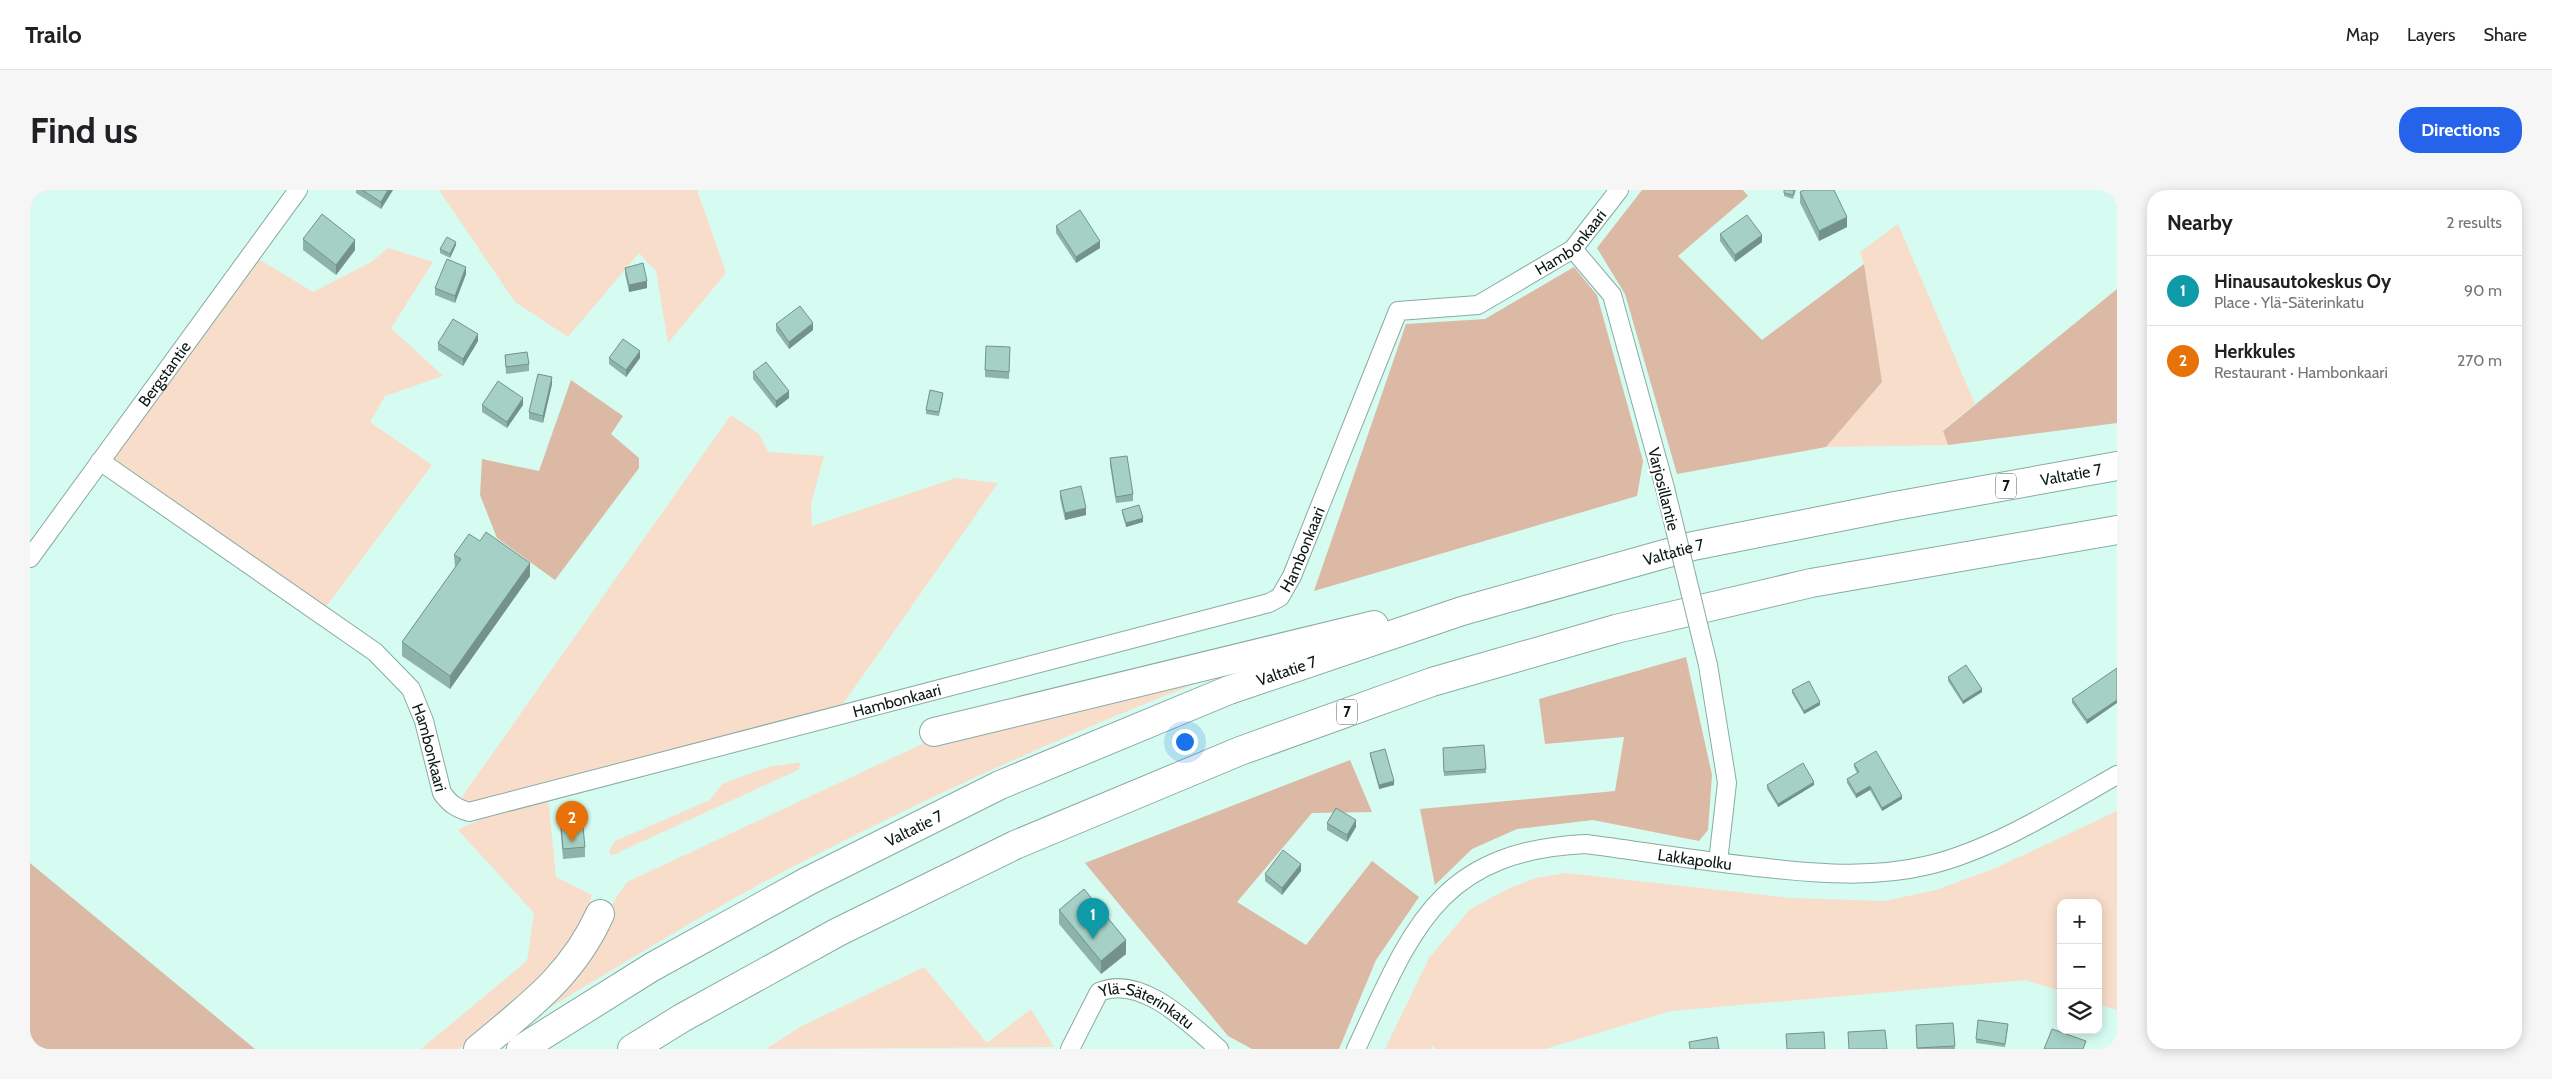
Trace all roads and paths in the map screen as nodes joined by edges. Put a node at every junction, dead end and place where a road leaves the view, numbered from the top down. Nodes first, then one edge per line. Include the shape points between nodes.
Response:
1 (298, 190) edge
2 (1619, 190) edge
3 (1573, 249) junction
4 (100, 461) junction
5 (2117, 466) edge
6 (2117, 530) edge
7 (30, 558) edge
8 (1462, 611) junction
9 (934, 732) dead end
10 (2117, 775) edge
11 (1718, 862) junction
12 (600, 914) dead end
13 (478, 1049) edge
14 (521, 1049) edge
15 (632, 1049) edge
16 (1070, 1049) edge
17 (1219, 1049) edge
18 (1356, 1049) edge

1 - 4 street, Bergstantie
2 - 3 street, Hambonkaari
3 - 4 street, Hambonkaari via 1478,305 1398,311 1292,576 1280,597 1269,603 469,812 458,809 442,793 424,721 411,689 375,652
3 - 11 street, Varjosillantie, bridge via 1612,295 1665,488 1708,664 1727,783
4 - 7 street, Bergstantie
5 - 8 highway, Valtatie 7 / 7 via 1693,546
6 - 15 highway, 7 via 1811,583 1616,629 1432,682 1240,751 1015,845 838,932
8 - 9 highway via 1357,628
8 - 14 highway, Valtatie 7 / 7 via 1229,690 1000,785 808,880 652,968
10 - 11 street, Lakkapolku via 1979,848 1930,865 1897,872 1841,874
11 - 18 street, Lakkapolku via 1586,844 1527,850 1476,871 1437,903 1411,936
12 - 13 highway via 588,941 566,971
16 - 17 street, Ylä-Säterinkatu via 1099,992 1111,986 1128,988 1171,1008

